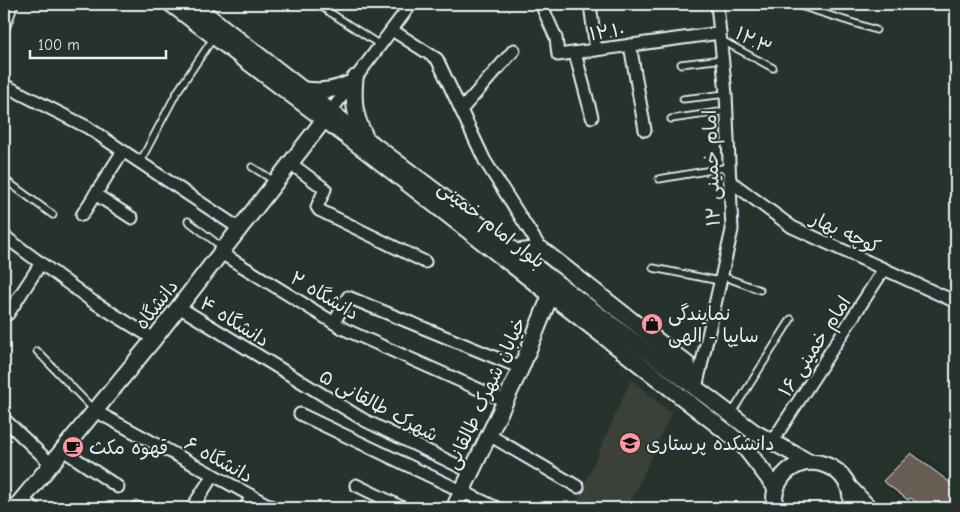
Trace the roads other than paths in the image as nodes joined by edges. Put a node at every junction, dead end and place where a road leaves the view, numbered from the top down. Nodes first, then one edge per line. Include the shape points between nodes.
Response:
1 (15, 4) edge
2 (171, 4) edge
3 (193, 4) edge
4 (317, 4) edge
5 (411, 4) edge
6 (540, 4) edge
7 (590, 4) edge
8 (717, 4) edge
9 (794, 4) edge
10 (392, 30) junction
11 (876, 30) dead end
12 (4, 34) edge
13 (721, 36) junction
14 (214, 37) junction
15 (380, 45) junction
16 (630, 45) junction
17 (514, 50) dead end
18 (596, 50) junction
19 (575, 53) junction
20 (723, 59) junction
21 (681, 64) dead end
22 (773, 68) dead end
23 (353, 80) junction
24 (4, 85) edge
25 (304, 90) junction
26 (726, 94) junction
27 (683, 99) dead end
28 (461, 110) junction
29 (726, 111) junction
30 (327, 115) junction
31 (592, 117) dead end
32 (671, 119) dead end
33 (645, 130) dead end
34 (366, 138) junction
35 (123, 151) junction
36 (140, 162) junction
37 (290, 163) junction
38 (252, 167) dead end
39 (729, 167) junction
40 (4, 179) edge
41 (659, 179) dead end
42 (730, 180) junction
43 (276, 182) junction
44 (95, 194) junction
45 (53, 215) dead end
46 (82, 215) dead end
47 (132, 218) dead end
48 (188, 221) dead end
49 (240, 229) junction
50 (4, 236) edge
51 (540, 249) junction
52 (223, 251) junction
53 (517, 252) junction
54 (41, 262) junction
55 (425, 262) dead end
56 (653, 268) dead end
57 (884, 269) junction
58 (576, 277) junction
59 (721, 279) junction
60 (558, 289) junction
61 (760, 290) dead end
62 (956, 302) edge
63 (180, 307) junction
64 (5, 316) edge
65 (791, 319) dead end
66 (334, 323) junction
67 (154, 339) junction
68 (37, 351) dead end
69 (272, 365) joint
70 (521, 368) junction
71 (696, 388) junction
72 (505, 401) junction
73 (95, 411) junction
74 (300, 414) dead end
75 (731, 414) junction
76 (4, 419) edge
77 (489, 435) junction
78 (772, 442) junction
79 (63, 450) junction
80 (809, 462) junction
81 (51, 464) junction
82 (471, 472) junction
83 (213, 475) junction
84 (356, 484) dead end
85 (118, 486) dead end
86 (578, 487) dead end
87 (776, 488) junction
88 (850, 488) junction
89 (461, 492) junction
90 (252, 496) junction
91 (24, 506) edge
92 (192, 508) edge
93 (245, 508) edge
94 (274, 508) edge
95 (403, 508) edge
96 (454, 508) edge
97 (497, 508) edge
98 (769, 508) edge
99 (776, 508) edge
100 (850, 508) edge
101 (869, 508) edge

1 - 12 lane
2 - 14 main road, بلوار امام خمینی
3 - 25 main road, بلوار امام خمینی
4 - 15 lane
5 - 10 street
6 - 19 street, ۱۲.۱۰ via 556,38 558,55
7 - 18 street
8 - 13 street, امام خمینی ۱۲
9 - 11 lane
10 - 15 street
10 - 28 street via 437,59
13 - 16 street, ۱۲.۱۰
13 - 20 street, امام خمینی ۱۲
13 - 22 lane, ۱۲.۳
14 - 30 main road, بلوار امام خمینی
14 - 36 lane via 177,92
15 - 23 street
16 - 18 street, ۱۲.۱۰
16 - 33 street
17 - 28 street
18 - 19 street, ۱۲.۱۰
19 - 31 street
20 - 21 lane
20 - 26 street, امام خمینی ۱۲
23 - 25 main road via 337,90
23 - 30 street
23 - 34 main road via 355,112
24 - 35 street via 87,127
25 - 30 main road, بلوار امام خمینی
26 - 27 lane
26 - 29 street, امام خمینی ۱۲
28 - 51 street via 485,161
29 - 32 lane
29 - 39 street, امام خمینی ۱۲
30 - 34 main road, بلوار امام خمینی
30 - 37 main road, دانشگاه
30 - 60 main road, بلوار امام خمینی
34 - 53 main road, بلوار امام خمینی
35 - 36 street
35 - 44 street
36 - 49 street
37 - 43 main road, دانشگاه
37 - 55 street via 325,189 317,207 319,210
38 - 43 lane
39 - 41 lane
39 - 42 street, امام خمینی ۱۲
40 - 45 lane
42 - 57 street, کوچه بهار via 792,227
42 - 59 street, امام خمینی ۱۲ via 732,230
43 - 49 main road, دانشگاه
44 - 46 street
44 - 47 street
48 - 52 lane
49 - 52 main road, دانشگاه
50 - 54 street
51 - 53 main road
51 - 58 main road
52 - 63 main road, دانشگاه
52 - 66 street, دانشگاه ۲
53 - 60 main road, بلوار امام خمینی
54 - 64 street
54 - 67 street via 92,300
56 - 59 lane
57 - 62 street, کوچه بهار
57 - 78 street, امام خمینی ۱۶
58 - 60 main road, خیابان شهرک طالقانی
58 - 71 main road via 687,364
59 - 61 lane
59 - 71 street, امام خمینی ۱۲
60 - 70 main road, خیابان شهرک طالقانی
60 - 71 main road, بلوار امام خمینی
60 - 87 main road, بلوار امام خمینی via 742,444
63 - 67 main road, دانشگاه
63 - 69 street, دانشگاه ۴
65 - 75 lane
66 - 70 street via 348,297
66 - 72 street, دانشگاه ۲
67 - 73 main road, دانشگاه
68 - 73 lane
69 - 82 street, شهرک طالقانی ۵ via 364,420
70 - 72 main road, خیابان شهرک طالقانی
71 - 75 main road, بلوار امام خمینی
72 - 77 main road, خیابان شهرک طالقانی
73 - 79 main road, دانشگاه
73 - 83 street, دانشگاه ۶
74 - 89 street
75 - 78 main road, بلوار امام خمینی
76 - 81 street
77 - 82 main road, خیابان شهرک طالقانی
77 - 86 street
78 - 80 main road, بلوار امام خمینی
79 - 81 main road, دانشگاه
79 - 85 street
80 - 87 main road via 795,466 783,475
80 - 88 main road, بلوار امام خمینی via 822,462 834,468
81 - 91 main road, دانشگاه
82 - 89 main road, خیابان شهرک طالقانی
83 - 90 street, دانشگاه ۶
83 - 92 street
84 - 95 street
87 - 98 street
87 - 99 main road
88 - 100 main road
88 - 101 main road
89 - 96 main road, خیابان شهرک طالقانی
89 - 97 street
90 - 93 street
90 - 94 street, دانشگاه ۶

